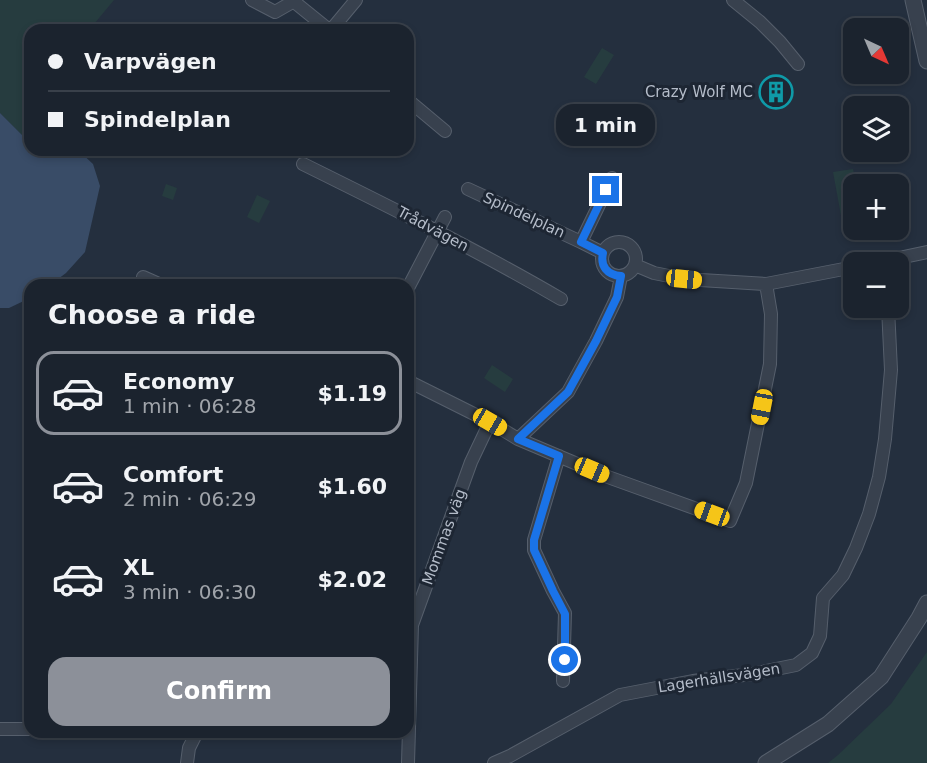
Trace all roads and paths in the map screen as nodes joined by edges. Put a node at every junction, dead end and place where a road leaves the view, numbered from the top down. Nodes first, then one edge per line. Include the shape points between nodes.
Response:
1 (252, 0) edge
2 (356, 0) edge
3 (733, 0) edge
4 (913, 0) edge
5 (294, 1) edge
6 (323, 24) edge
7 (335, 24) edge
8 (927, 61) edge
9 (798, 64) dead end
10 (414, 105) edge
11 (445, 130) dead end
12 (303, 164) dead end
13 (612, 178) dead end
14 (468, 189) dead end
15 (446, 217) dead end
16 (438, 231) junction
17 (581, 242) junction
18 (927, 252) edge
19 (603, 253) junction
20 (909, 256) edge
21 (635, 265) junction
22 (843, 269) edge
23 (621, 276) junction
24 (143, 277) dead end
25 (148, 279) edge
26 (413, 279) edge
27 (766, 284) junction
28 (561, 299) dead end
29 (888, 318) edge
30 (414, 384) edge
31 (490, 422) junction
32 (518, 439) junction
33 (559, 456) junction
34 (927, 603) edge
35 (414, 619) edge
36 (563, 681) dead end
37 (0, 729) edge
38 (24, 729) edge
39 (193, 738) edge
40 (409, 738) edge
41 (187, 763) edge
42 (408, 763) edge
43 (494, 763) edge
44 (766, 763) edge

1 - 5 street via 275,12
2 - 7 street
3 - 9 street via 760,22
4 - 8 street
5 - 6 street
10 - 11 street
12 - 16 street, Trådvägen
13 - 17 street, Spindelplan
14 - 17 street, Spindelplan
15 - 16 street
16 - 26 street
16 - 28 street, Trådvägen
17 - 19 street, Spindelplan
18 - 20 street
19 - 21 street via 610,244 622,242 632,248
19 - 23 street via 607,271
21 - 23 street
21 - 27 street via 684,279
22 - 27 street
23 - 32 street via 617,297 568,392
24 - 25 street
27 - 33 street via 771,314 770,364 746,483 730,521
29 - 43 street, Lagerhällsvägen via 891,370 879,477 856,548 843,574 823,598 820,636 812,653 796,665 620,695
30 - 31 street
31 - 32 street
31 - 35 street, Mommas väg via 471,462
32 - 33 street
33 - 36 street via 534,550 565,614
34 - 44 street via 881,677 828,724
37 - 38 street
39 - 41 street
40 - 42 street, Mommas väg

